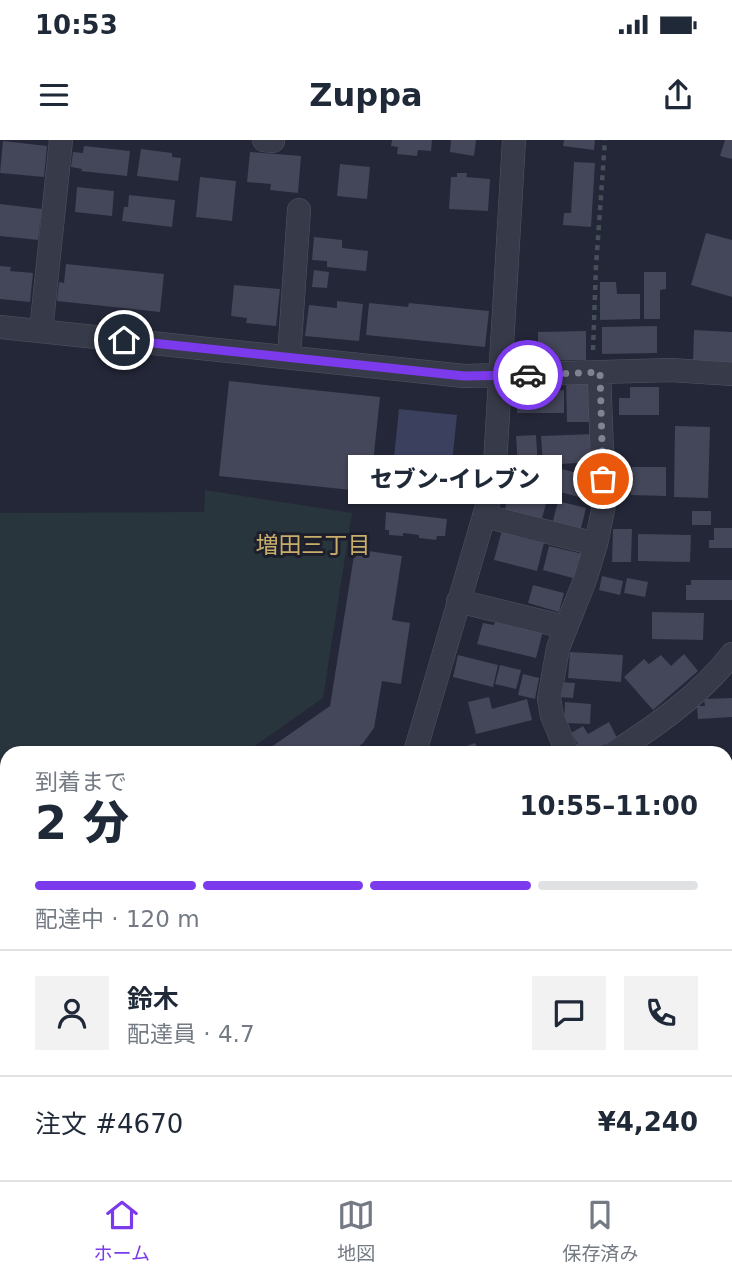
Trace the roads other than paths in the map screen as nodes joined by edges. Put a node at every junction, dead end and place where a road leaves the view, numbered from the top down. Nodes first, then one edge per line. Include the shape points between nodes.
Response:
1 (61, 140) edge
2 (514, 140) edge
3 (299, 210) dead end
4 (0, 327) edge
5 (41, 331) junction
6 (289, 357) junction
7 (596, 372) junction
8 (732, 374) edge
9 (500, 376) junction
10 (485, 516) junction
11 (597, 544) junction
12 (458, 601) junction
13 (565, 627) junction
14 (732, 654) edge
15 (417, 746) edge
16 (564, 746) edge
17 (626, 746) edge

1 - 5 street
2 - 9 street
3 - 6 street
4 - 5 street
5 - 6 street
6 - 9 street
7 - 8 street
7 - 9 street
7 - 11 street via 604,505
9 - 10 street via 494,482
10 - 11 street
10 - 12 street
11 - 13 street
12 - 13 street
12 - 15 street
13 - 16 street via 550,699
14 - 17 street via 679,708

